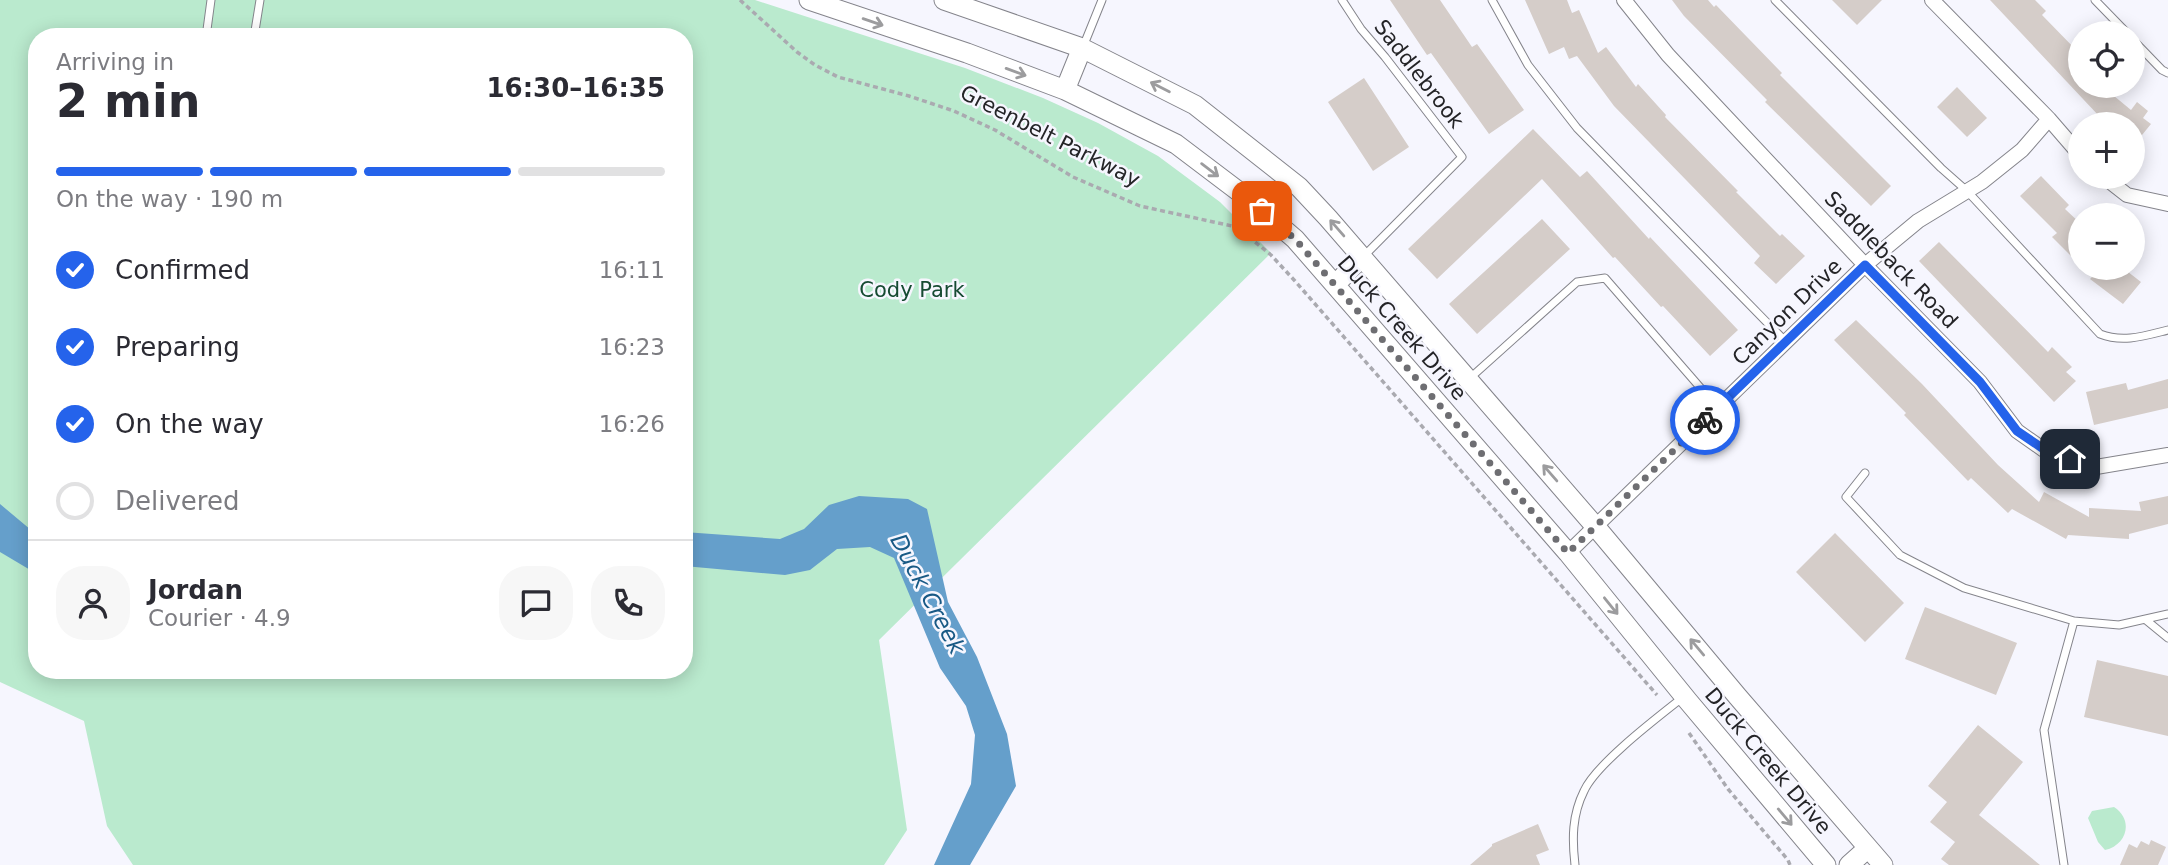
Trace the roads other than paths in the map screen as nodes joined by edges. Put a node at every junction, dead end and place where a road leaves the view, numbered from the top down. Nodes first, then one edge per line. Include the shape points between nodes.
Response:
1 (211, 0) edge
2 (260, 0) edge
3 (809, 0) edge
4 (944, 0) edge
5 (1102, 0) edge
6 (1342, 0) edge
7 (1492, 0) edge
8 (1625, 0) edge
9 (1775, 0) edge
10 (1932, 0) edge
11 (2095, 0) edge
12 (2115, 21) edge
13 (207, 28) edge
14 (255, 28) edge
15 (1082, 48) junction
16 (2145, 52) edge
17 (2168, 73) edge
18 (1065, 90) junction
19 (2049, 119) junction
20 (2068, 141) edge
21 (2119, 189) edge
22 (1967, 191) junction
23 (2168, 204) edge
24 (1362, 257) junction
25 (1865, 265) junction
26 (1335, 285) junction
27 (2168, 330) edge
28 (1786, 342) junction
29 (1469, 379) junction
30 (1718, 408) junction
31 (2168, 455) edge
32 (1865, 473) dead end
33 (1595, 526) junction
34 (1568, 553) junction
35 (2168, 614) edge
36 (2146, 620) junction
37 (2074, 621) junction
38 (2168, 638) edge
39 (1676, 702) junction
40 (1868, 848) junction
41 (1575, 865) edge
42 (1826, 865) edge
43 (1849, 865) edge
44 (1883, 865) edge
45 (2064, 865) edge

1 - 13 lane
2 - 14 lane
3 -> 18 main road, Duck Creek Drive
4 - 15 main road, Duck Creek Drive
5 - 15 lane
6 - 24 lane, Saddlebrook via 1462,157
7 - 28 lane via 1528,65 1577,128
8 - 25 street, Saddleback Road via 1668,55
9 - 22 lane
10 - 19 street
11 - 12 lane
15 - 18 main road
24 -> 15 main road, Duck Creek Drive via 1299,187 1195,105
16 - 17 lane
18 -> 26 main road, Duck Creek Drive via 1176,144 1295,239
19 - 20 street
19 - 22 street, Canyon Drive via 2022,150
21 - 23 street
22 - 25 street, Canyon Drive via 1918,221
22 - 27 lane via 2100,334 2130,340
24 - 26 main road
24 - 29 main road, Duck Creek Drive
25 - 28 street, Canyon Drive
25 - 31 street, Saddleback Road via 1980,382 2017,431 2045,450 2096,467
26 - 34 main road, Duck Creek Drive
28 - 30 street, Canyon Drive
29 - 30 lane via 1577,282 1605,278
33 -> 29 main road, Duck Creek Drive
30 - 33 street, Canyon Drive
32 - 37 lane via 1846,496 1900,555 1964,588
33 - 34 street, Canyon Drive
40 -> 33 main road, Duck Creek Drive
34 -> 39 main road, Duck Creek Drive
35 - 36 lane
36 - 37 lane via 2119,625
36 - 38 lane
37 - 45 lane via 2045,730
39 - 41 lane via 1610,758 1585,788 1575,813
39 -> 42 main road, Duck Creek Drive
40 - 43 main road
40 - 44 main road, Duck Creek Drive

